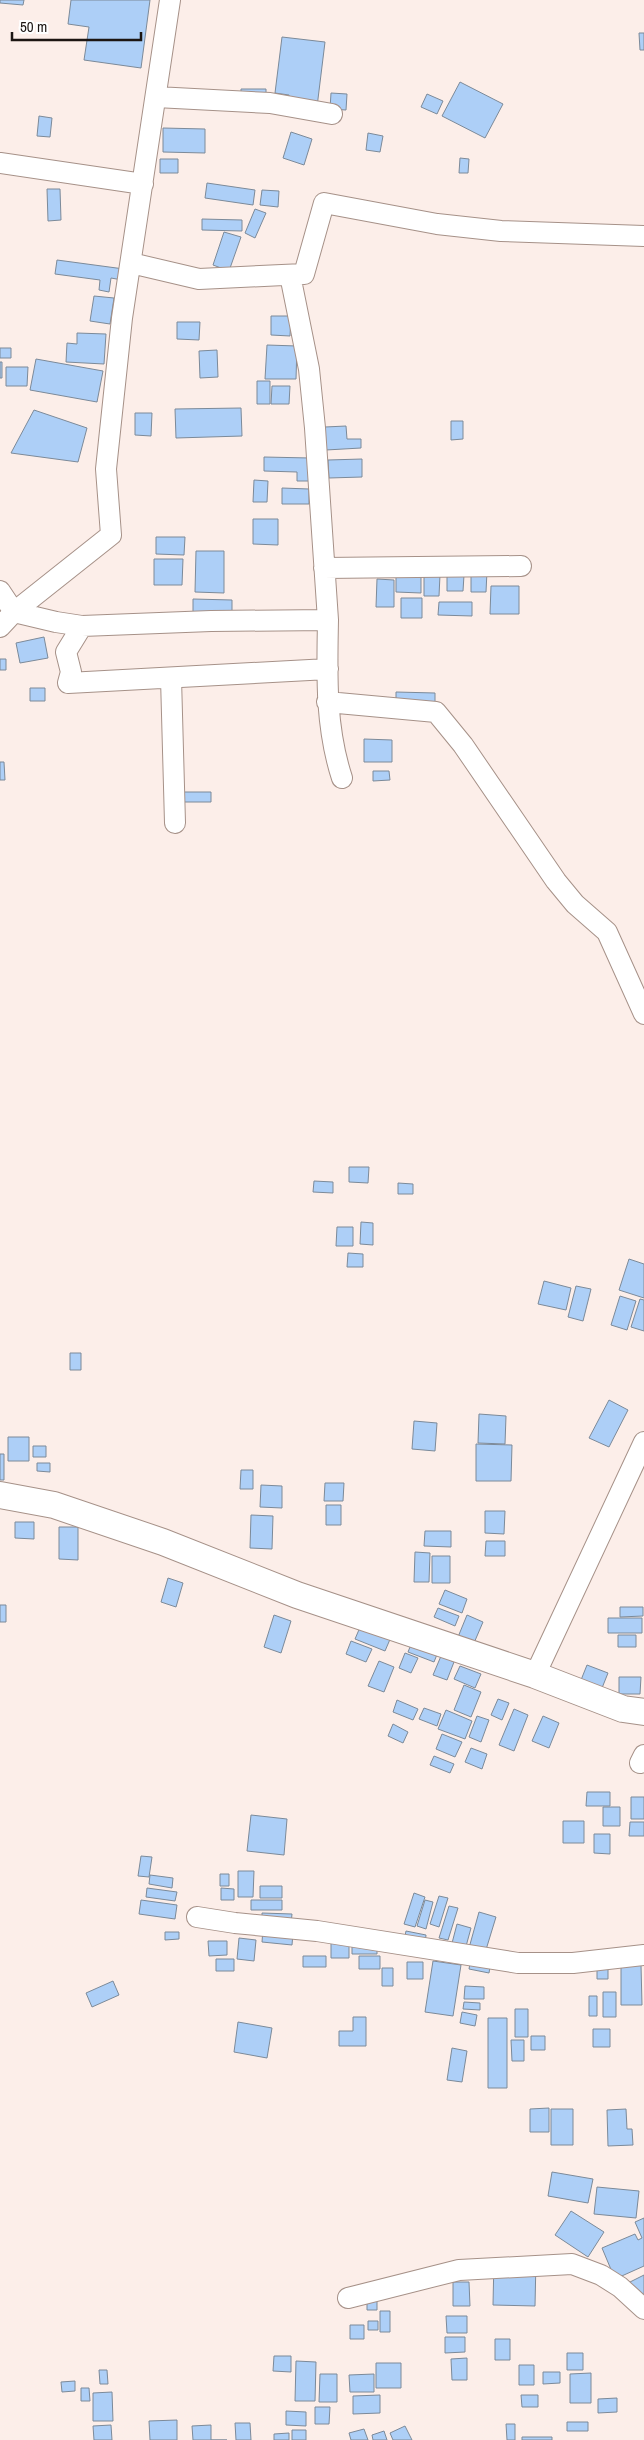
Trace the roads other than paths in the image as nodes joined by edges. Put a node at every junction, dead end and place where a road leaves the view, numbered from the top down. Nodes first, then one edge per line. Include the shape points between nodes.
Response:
1 (170, 0) edge
2 (156, 96) junction
3 (332, 114) dead end
4 (0, 163) edge
5 (143, 184) junction
6 (644, 236) edge
7 (131, 263) junction
8 (290, 275) junction
9 (521, 566) dead end
10 (324, 568) junction
11 (0, 591) edge
12 (14, 612) junction
13 (328, 620) junction
14 (82, 626) junction
15 (0, 628) edge
16 (328, 669) junction
17 (171, 678) junction
18 (327, 702) junction
19 (342, 778) dead end
20 (175, 823) dead end
21 (644, 1014) edge
22 (644, 1442) edge
23 (0, 1495) edge
24 (536, 1675) junction
25 (644, 1712) edge
26 (197, 1917) dead end
27 (644, 1955) edge
28 (348, 2298) dead end
29 (644, 2309) edge

1 - 2 street
2 - 3 street via 270,103
2 - 5 street
4 - 5 street
5 - 7 street
6 - 8 street via 501,231 437,224 324,203 304,274
7 - 8 street via 199,279
7 - 12 street via 106,469 112,535
8 - 10 street via 309,370 316,428
9 - 10 street
10 - 13 street
11 - 12 street
12 - 14 street
12 - 15 street
13 - 14 street
13 - 16 street
14 - 17 street via 66,652 71,672 68,683
16 - 17 street
16 - 18 street
17 - 20 street
18 - 19 street via 333,750
18 - 21 street via 436,712 462,744 556,881 575,904 607,932
22 - 24 street
23 - 24 street via 54,1505 90,1517 297,1595
24 - 25 street via 623,1709
26 - 27 street via 317,1931 518,1964 573,1963
28 - 29 street via 459,2270 572,2264 601,2275

